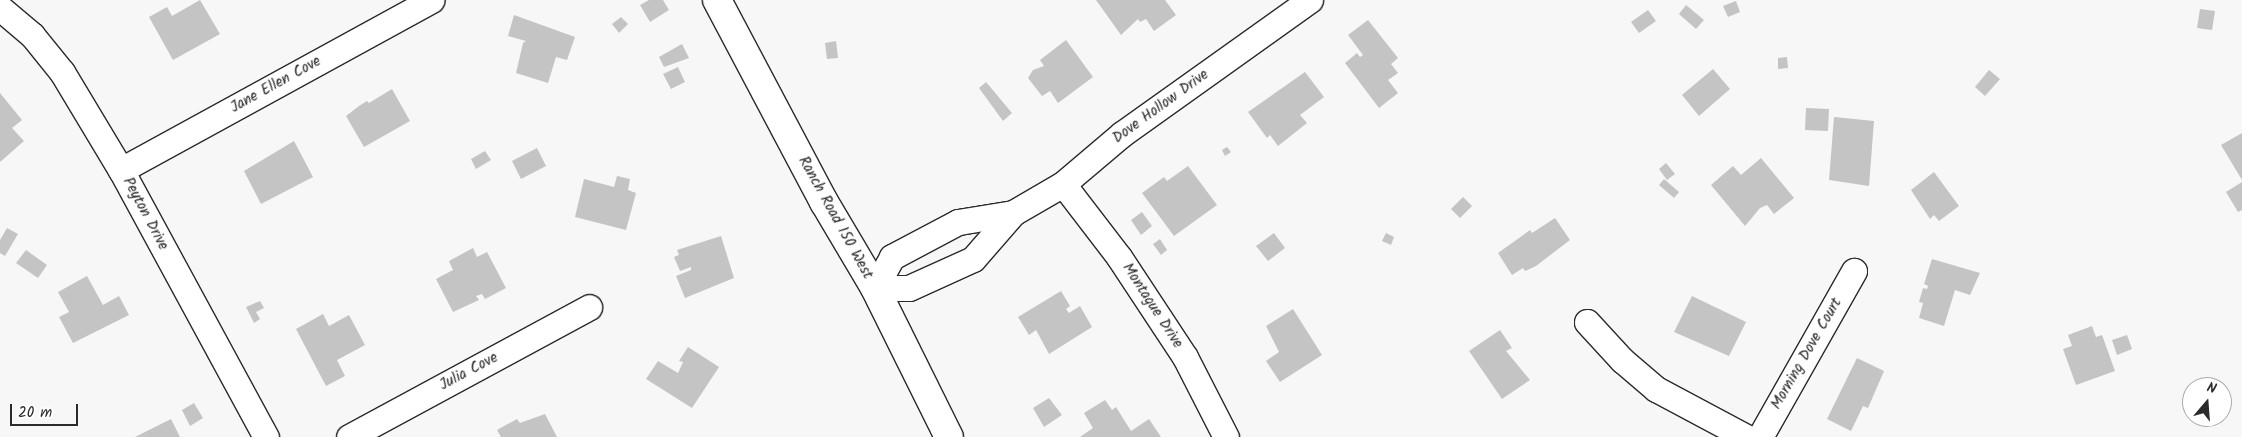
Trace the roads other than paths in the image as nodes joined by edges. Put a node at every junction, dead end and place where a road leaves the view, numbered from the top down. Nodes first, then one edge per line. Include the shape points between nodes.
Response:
1 (431, 0) edge
2 (717, 0) edge
3 (1310, 0) edge
4 (0, 8) edge
5 (122, 170) junction
6 (1063, 184) junction
7 (1012, 213) junction
8 (1854, 271) dead end
9 (875, 288) junction
10 (589, 307) dead end
11 (1587, 322) dead end
12 (266, 437) edge
13 (349, 437) edge
14 (949, 437) edge
15 (1226, 437) edge
16 (1746, 437) edge
17 (1760, 437) edge

1 - 5 street, Jane Ellen Cove
2 - 9 main road, Ranch Road 150 West via 824,202
3 - 6 street, Dove Hollow Drive via 1122,134
4 - 5 street, Peyton Drive via 32,35 62,72
5 - 12 street, Peyton Drive
6 - 7 street, Dove Hollow Drive
6 - 15 street, Montague Drive via 1119,257 1185,357
7 - 9 street, Dove Hollow Drive via 973,259 909,288
7 - 9 street, Dove Hollow Drive via 958,222 892,257
8 - 17 street, Morning Dove Court
9 - 14 main road, Ranch Road 150 West
10 - 13 street, Julia Cove
11 - 16 street via 1622,360 1656,389

